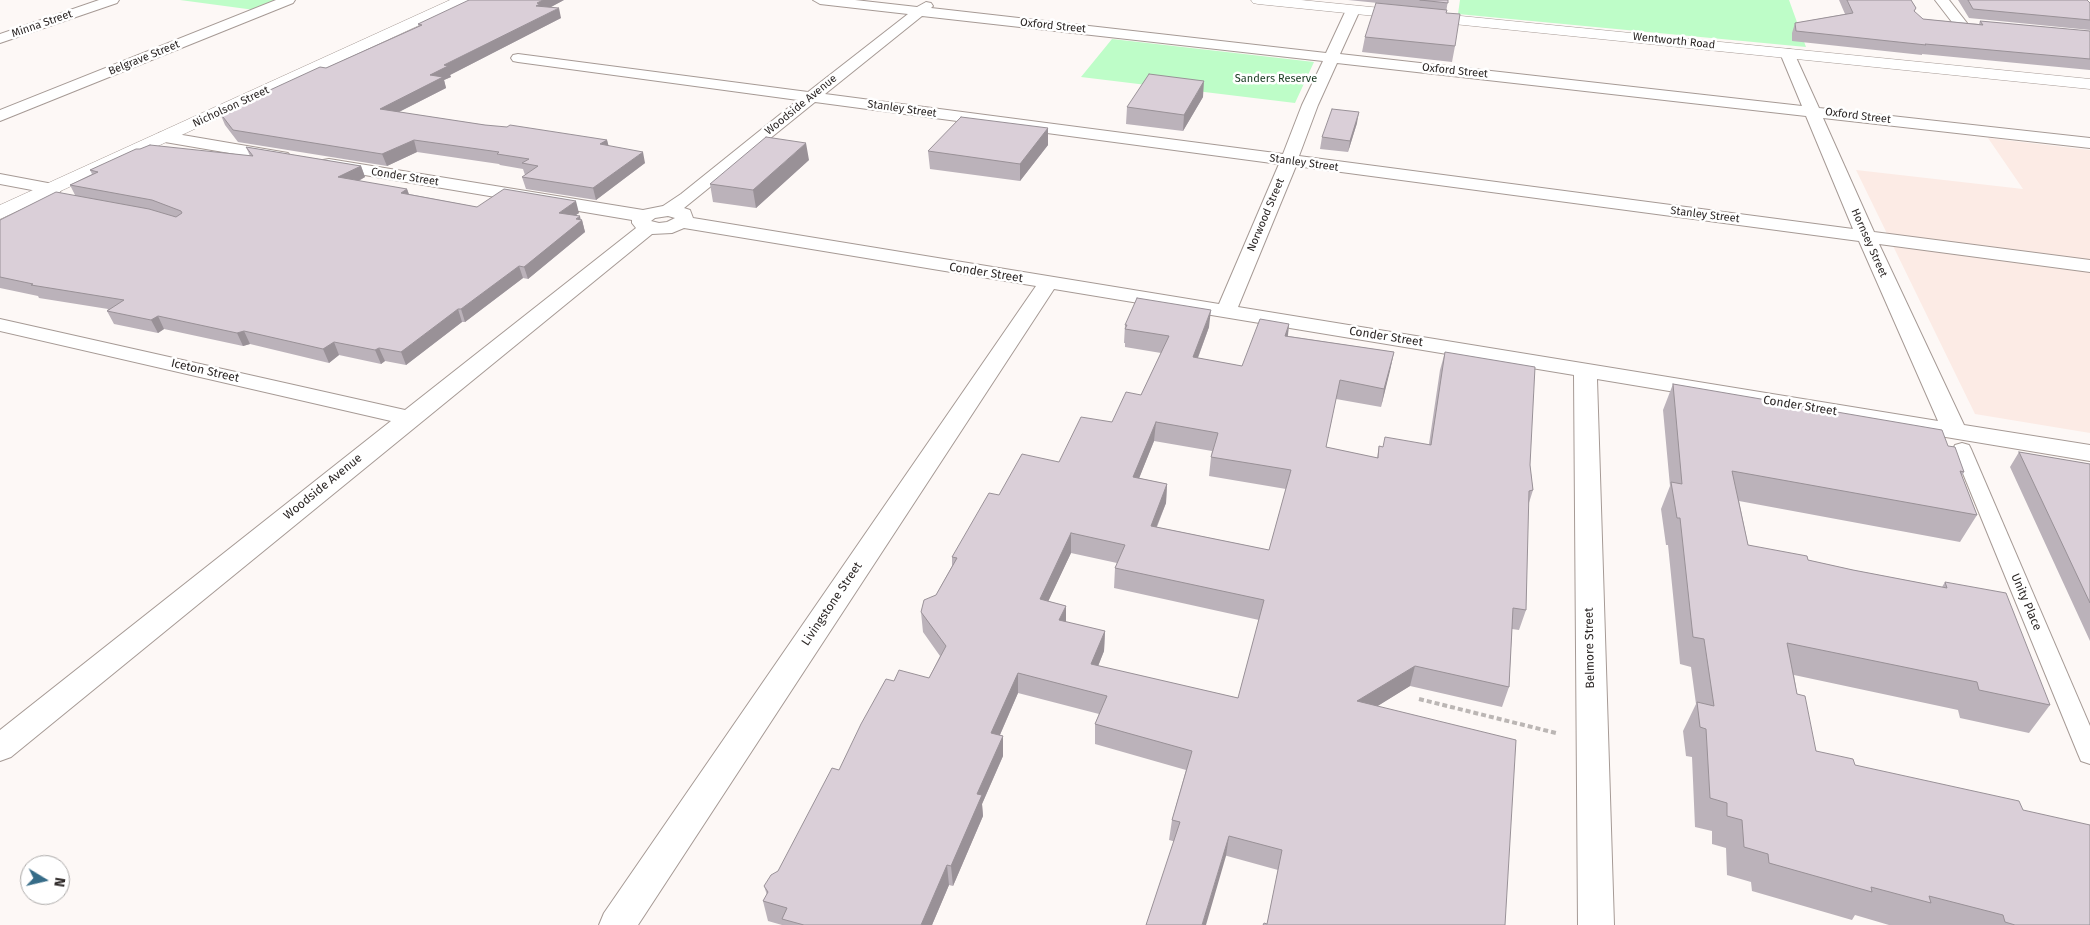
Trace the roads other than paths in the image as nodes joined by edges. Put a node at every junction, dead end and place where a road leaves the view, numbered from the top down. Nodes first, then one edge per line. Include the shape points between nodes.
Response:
1 (112, 0) edge
2 (288, 0) edge
3 (462, 0) edge
4 (820, 0) edge
5 (934, 0) edge
6 (1258, 0) edge
7 (1942, 0) edge
8 (1288, 2) edge
9 (1353, 10) junction
10 (920, 11) junction
11 (1943, 22) edge
12 (1960, 23) junction
13 (1978, 25) edge
14 (0, 39) edge
15 (1787, 52) junction
16 (1331, 57) junction
17 (518, 58) dead end
18 (2090, 84) edge
19 (811, 96) junction
20 (1812, 110) junction
21 (0, 116) edge
22 (164, 138) junction
23 (2090, 143) edge
24 (298, 159) edge
25 (1289, 161) junction
26 (317, 162) edge
27 (0, 179) edge
28 (53, 188) junction
29 (0, 213) edge
30 (675, 216) junction
31 (646, 222) junction
32 (1866, 236) junction
33 (2090, 266) edge
34 (1048, 283) junction
35 (1226, 311) junction
36 (0, 324) edge
37 (1585, 370) junction
38 (409, 418) junction
39 (1958, 440) junction
40 (2090, 453) edge
41 (0, 748) edge
42 (2090, 754) edge
43 (616, 925) edge
44 (1596, 925) edge

1 - 14 street, Minna Street
2 - 21 street, Belgrave Street
3 - 22 street, Nicholson Street
4 - 10 street, Oxford Street
5 - 10 street, Woodside Avenue
6 - 8 street, Wentworth Road
7 - 12 street
8 - 9 street, Wentworth Road
9 - 15 street, Wentworth Road
9 - 16 street, Norwood Street
10 - 16 street, Oxford Street
10 - 19 street, Woodside Avenue
11 - 12 street
12 - 13 street
15 - 18 street, Wentworth Road
15 - 20 street, Hornsey Street
16 - 20 street, Oxford Street
16 - 25 street, Norwood Street
17 - 19 street, Stanley Street
19 - 25 street, Stanley Street
19 - 30 street, Woodside Avenue via 687,198
20 - 23 street, Oxford Street
20 - 32 street, Hornsey Street
22 - 24 street
22 - 28 street, Nicholson Street
25 - 32 street, Stanley Street
25 - 35 street, Norwood Street
26 - 31 street, Conder Street
27 - 28 street
28 - 29 street, Nicholson Street
30 - 31 street, Conder Street via 666,228
30 - 34 street, Conder Street
31 - 38 street, Woodside Avenue
32 - 33 street, Stanley Street
32 - 39 street, Hornsey Street
34 - 35 street, Conder Street
34 - 43 street, Livingstone Street
35 - 37 street, Conder Street
36 - 38 street, Iceton Street
37 - 39 street, Conder Street
37 - 44 street, Belmore Street
38 - 41 street, Woodside Avenue
39 - 40 street, Conder Street
39 - 42 street, Unity Place

